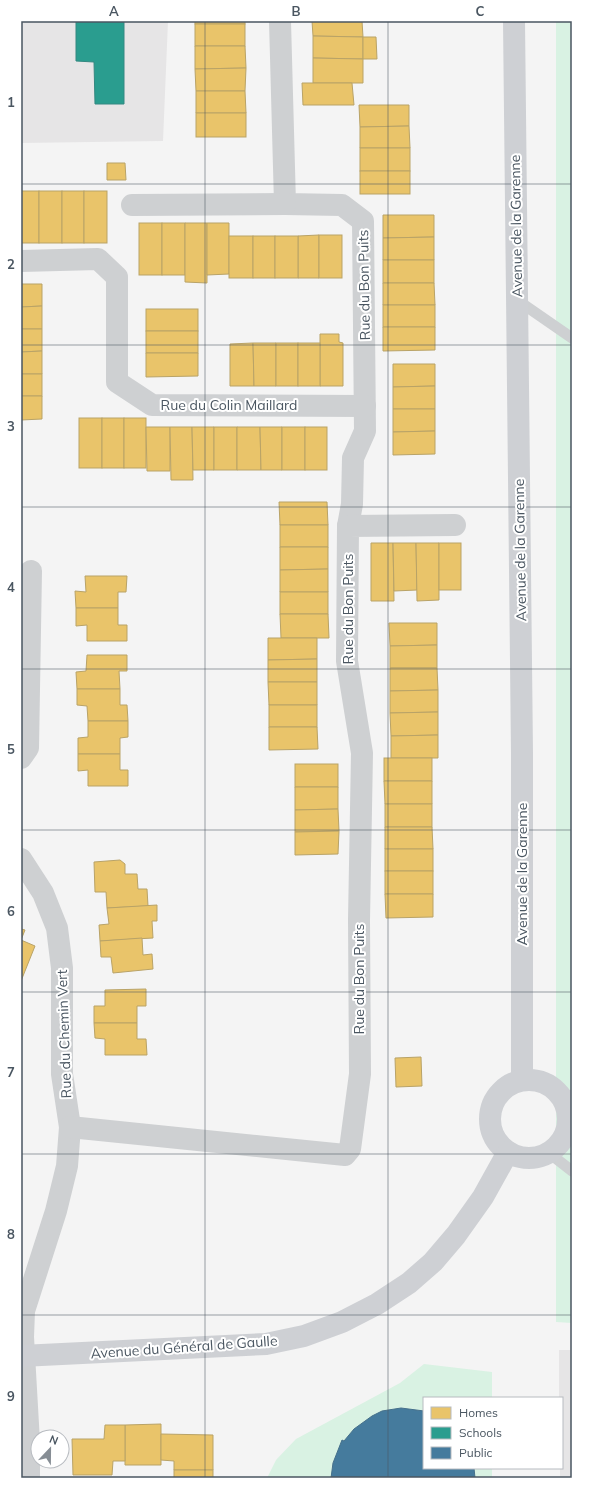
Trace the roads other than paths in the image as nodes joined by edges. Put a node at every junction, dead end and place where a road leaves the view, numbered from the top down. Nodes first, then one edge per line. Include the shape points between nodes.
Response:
1 (280, 21) edge
2 (514, 21) edge
3 (285, 204) junction
4 (132, 205) dead end
5 (21, 261) edge
6 (517, 300) junction
7 (572, 338) edge
8 (365, 406) junction
9 (455, 525) dead end
10 (348, 526) junction
11 (31, 571) dead end
12 (21, 758) edge
13 (21, 859) edge
14 (522, 1080) junction
15 (568, 1097) edge
16 (70, 1127) junction
17 (508, 1152) junction
18 (549, 1153) junction
19 (572, 1170) edge
20 (23, 1356) edge
21 (29, 1478) edge

1 - 3 street
2 - 6 street, Avenue de la Garenne
3 - 4 street, Rue du Bon Puits
3 - 8 street, Rue du Bon Puits via 342,205 363,221
5 - 8 street, Rue du Colin Maillard via 98,259 117,277 117,382 152,405
6 - 7 lane
6 - 14 street, Avenue de la Garenne via 522,753
8 - 10 street, Rue du Bon Puits via 365,431 353,458 352,504
9 - 10 street
10 - 16 street, Rue du Bon Puits via 347,661 362,753 360,1074 350,1149 345,1155
11 - 12 street via 28,748
13 - 16 street, Rue du Chemin Vert via 43,893 57,928 62,968 62,1074
14 - 15 street via 546,1083
14 - 17 street via 509,1085 492,1105 492,1132 498,1143
15 - 18 street via 568,1124 565,1135 559,1145
16 - 20 street, Rue du Chemin Vert via 67,1166 56,1211 24,1311
17 - 18 street via 518,1157 529,1158
17 - 20 street, Avenue du Général de Gaulle via 483,1197 433,1262 409,1283 377,1304 342,1322 304,1336 266,1344
18 - 19 lane
20 - 21 street, Rue du Chemin Vert

